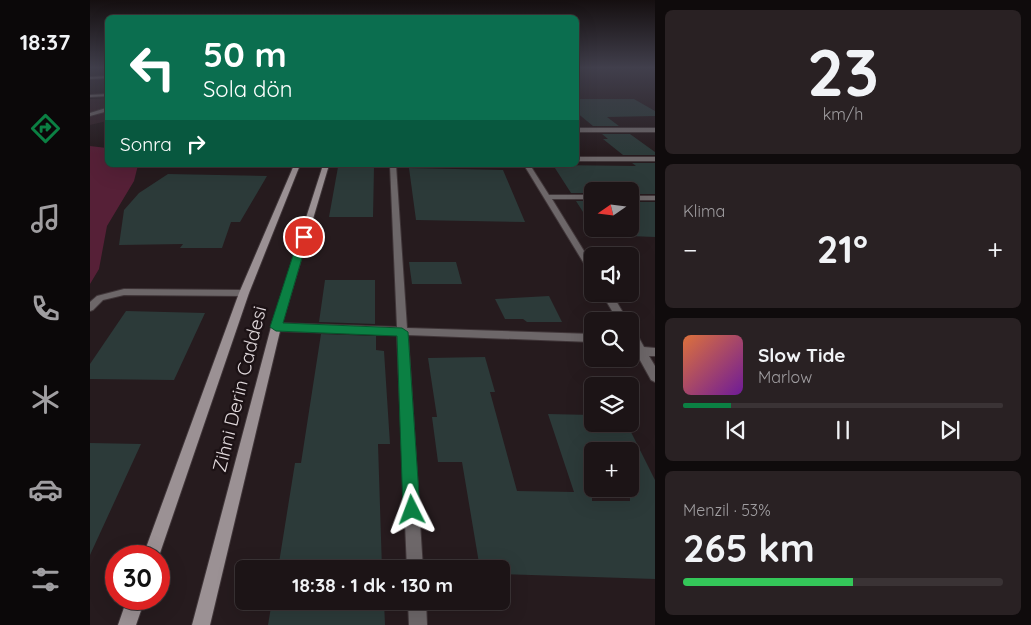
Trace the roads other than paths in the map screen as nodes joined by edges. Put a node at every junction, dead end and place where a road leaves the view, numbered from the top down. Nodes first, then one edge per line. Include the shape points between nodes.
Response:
1 (105, 110) edge
2 (90, 115) edge
3 (579, 130) edge
4 (655, 130) edge
5 (579, 159) edge
6 (655, 159) edge
7 (296, 167) edge
8 (325, 167) edge
9 (393, 167) edge
10 (527, 167) edge
11 (548, 197) junction
12 (584, 197) edge
13 (639, 198) edge
14 (655, 198) edge
15 (584, 257) edge
16 (244, 293) junction
17 (90, 308) edge
18 (276, 327) junction
19 (402, 332) junction
20 (584, 338) edge
21 (640, 351) joint
22 (655, 352) edge
23 (655, 377) edge
24 (155, 545) edge
25 (415, 560) edge
26 (132, 610) edge
27 (417, 610) edge
28 (127, 625) edge
29 (201, 625) edge
30 (418, 625) edge

1 - 2 street
3 - 4 street
5 - 6 street
7 - 16 main road, Zihni Derin Caddesi
8 - 18 main road, Zihni Derin Caddesi
9 - 19 street
10 - 11 street
11 - 12 street
11 - 15 street
13 - 14 street
16 - 17 street via 124,292 100,298
16 - 24 main road, Zihni Derin Caddesi
18 - 19 street
18 - 29 main road, Zihni Derin Caddesi
19 - 20 street
19 - 25 street
21 - 22 street
21 - 23 street
26 - 28 main road
27 - 30 street

